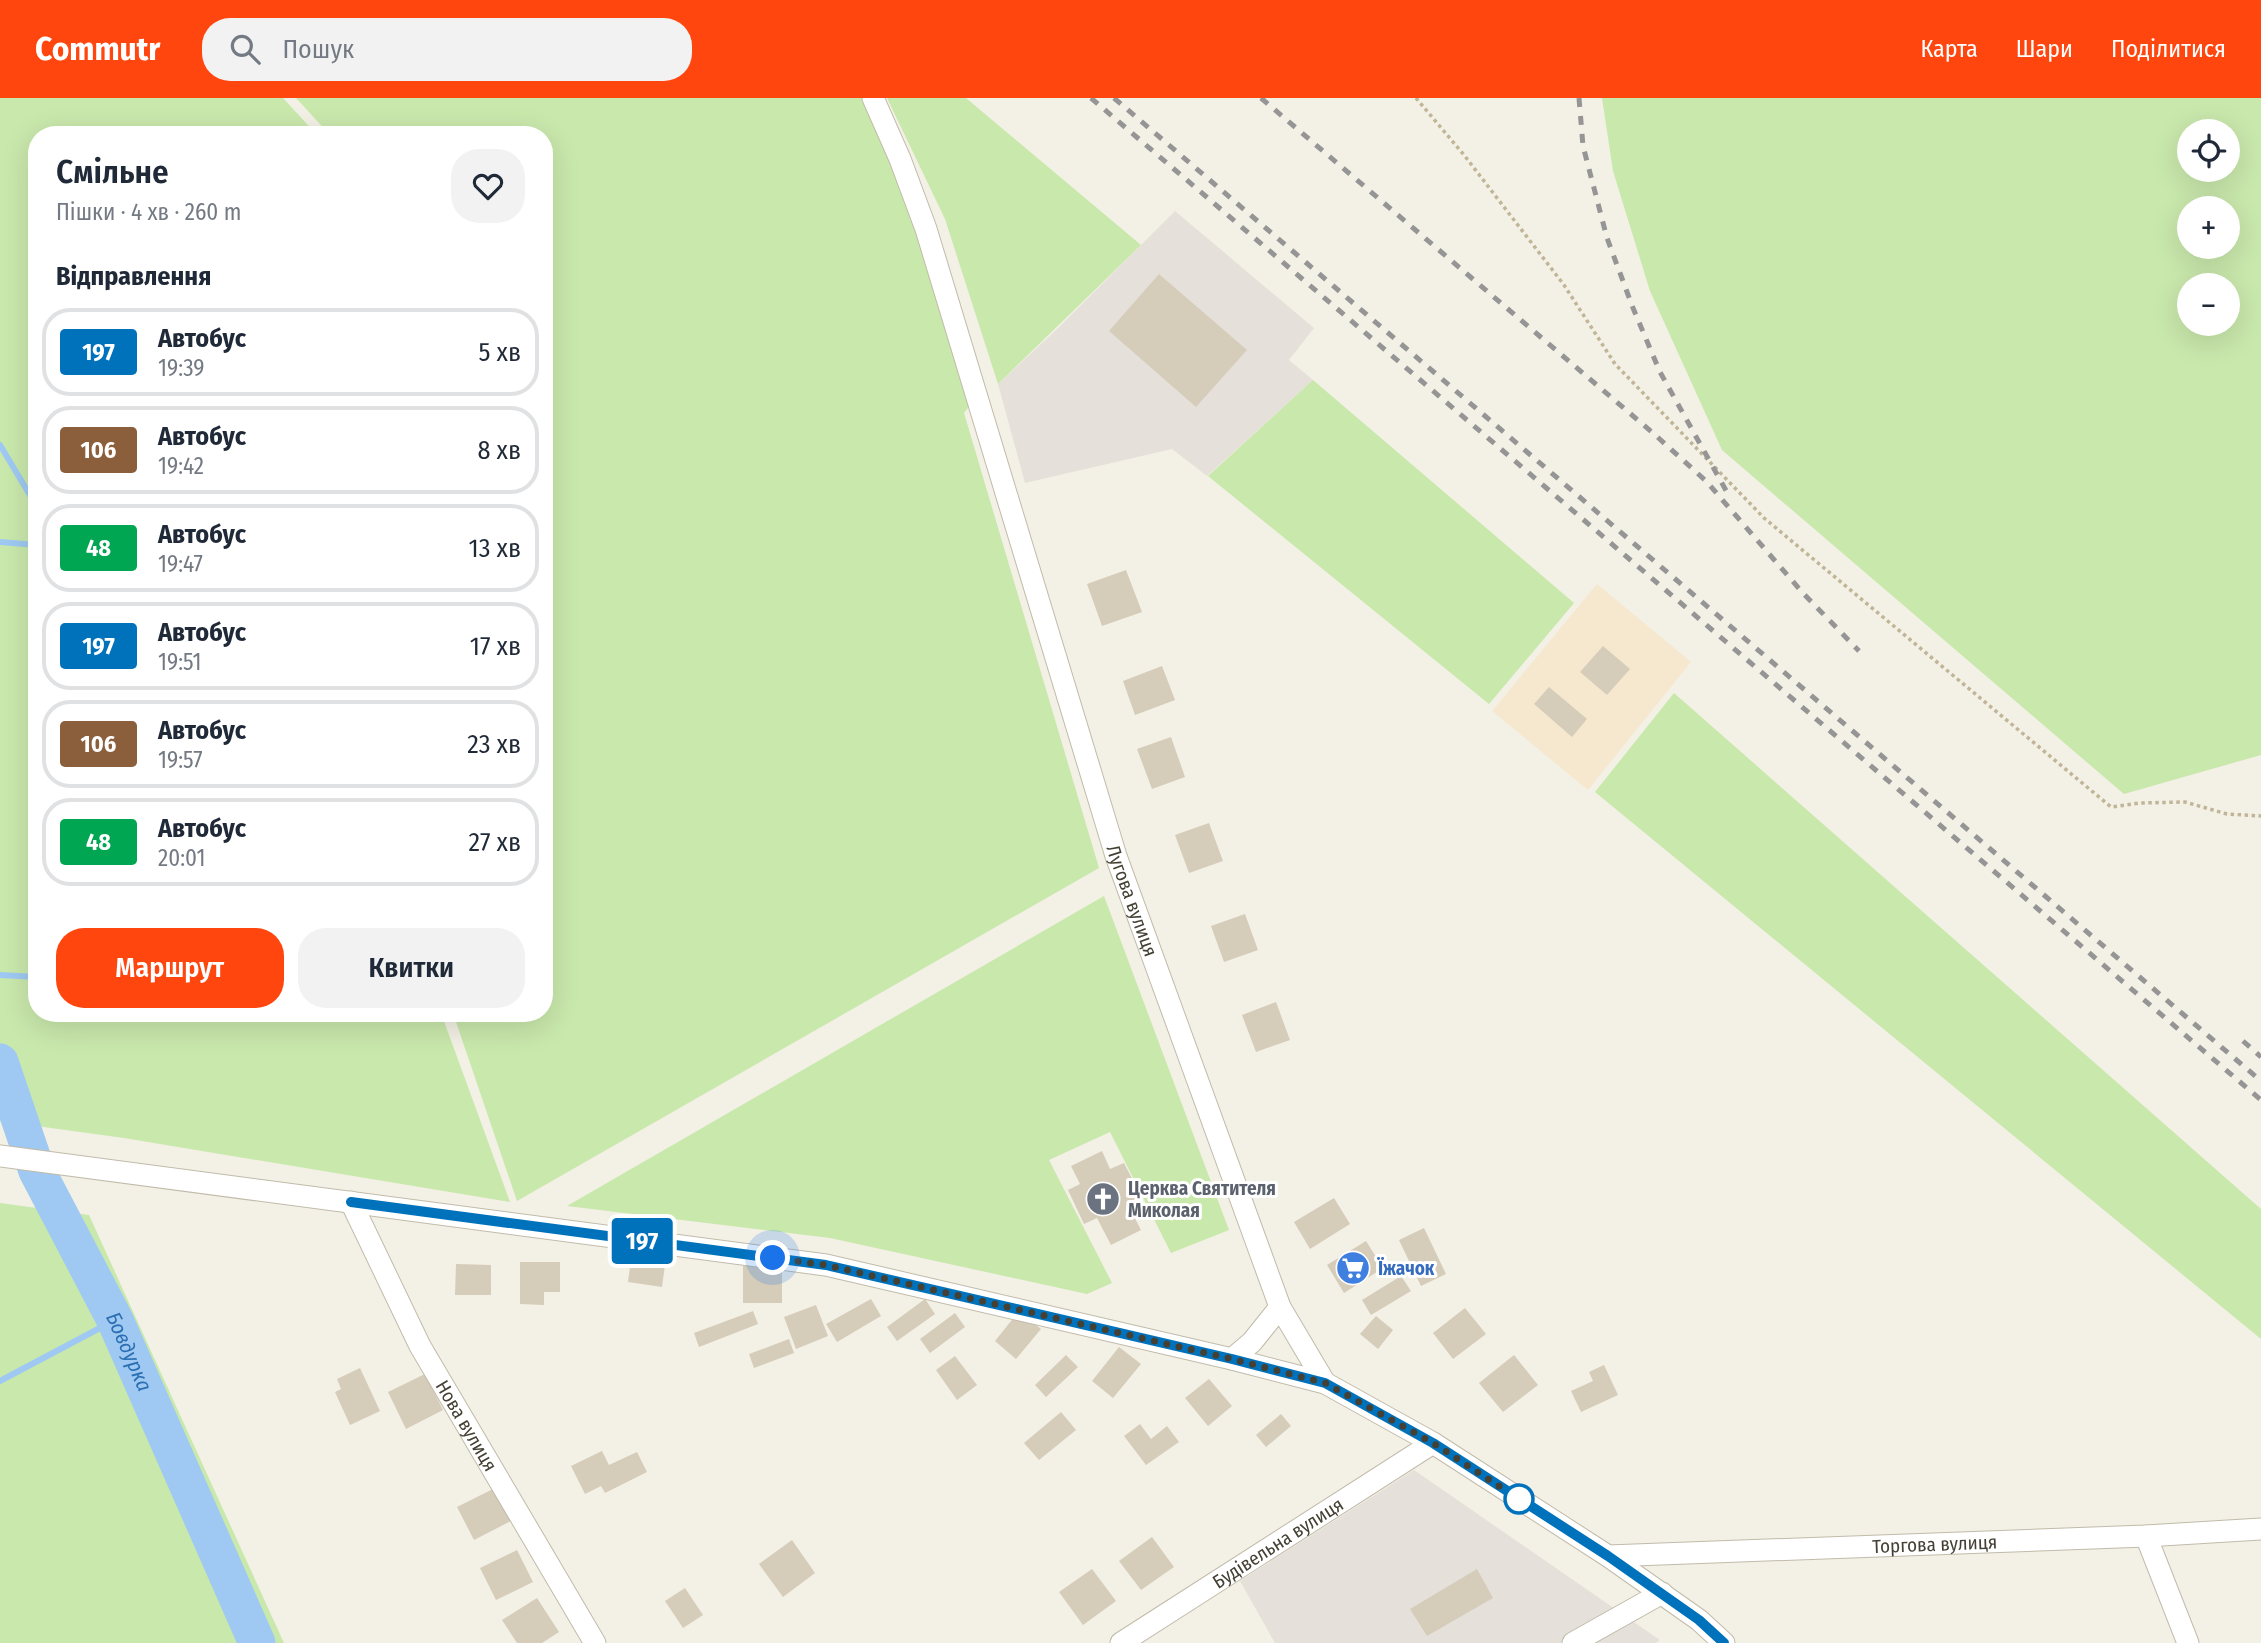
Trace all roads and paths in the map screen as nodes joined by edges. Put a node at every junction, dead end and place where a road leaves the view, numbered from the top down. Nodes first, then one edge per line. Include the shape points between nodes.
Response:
1 (873, 98) edge
2 (1416, 98) edge
3 (2261, 816) edge
4 (11, 1157) edge
5 (351, 1202) junction
6 (1280, 1307) junction
7 (1232, 1359) junction
8 (1325, 1383) junction
9 (1433, 1443) junction
10 (2261, 1530) edge
11 (2146, 1536) junction
12 (1608, 1556) junction
13 (1662, 1593) junction
14 (595, 1643) edge
15 (1121, 1643) edge
16 (1573, 1643) edge
17 (1724, 1643) edge
18 (2188, 1643) edge

1 - 6 street, Лугова вулиця via 926,229 1116,856
2 - 3 path via 1564,285 1615,364 1764,518 2111,807 2185,802 2227,814
4 - 5 street
5 - 7 street via 826,1265
5 - 14 street, Нова вулиця via 420,1346
6 - 7 street
6 - 8 street, Лугова вулиця
7 - 8 street
8 - 9 street
9 - 12 street
9 - 15 street, Будівельна вулиця
10 - 11 street, Торгова вулиця
11 - 12 street, Торгова вулиця
11 - 18 street
12 - 13 street
13 - 16 street
13 - 17 street

